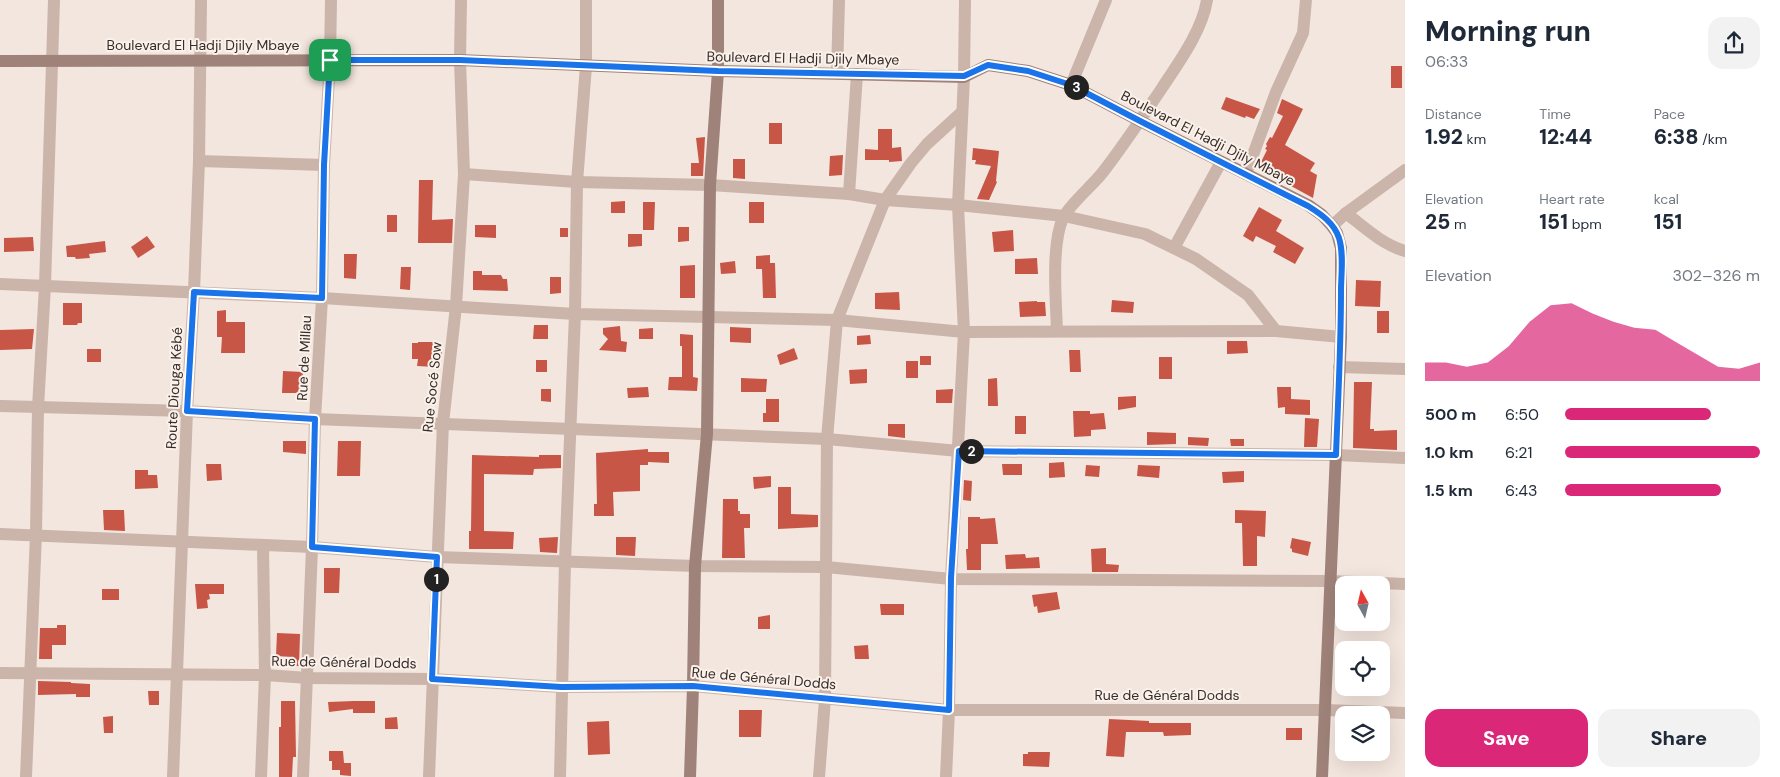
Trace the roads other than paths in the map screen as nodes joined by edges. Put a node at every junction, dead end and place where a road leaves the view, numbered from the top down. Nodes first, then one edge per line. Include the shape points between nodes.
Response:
1 (54, 0) edge
2 (201, 0) edge
3 (331, 0) edge
4 (461, 0) edge
5 (586, 0) edge
6 (718, 0) edge
7 (839, 0) edge
8 (965, 0) edge
9 (1106, 0) edge
10 (1207, 0) edge
11 (1306, 0) edge
12 (330, 60) junction
13 (460, 60) junction
14 (0, 61) edge
15 (52, 61) junction
16 (200, 61) junction
17 (586, 66) junction
18 (718, 71) junction
19 (836, 73) junction
20 (857, 74) junction
21 (964, 76) junction
22 (1071, 85) junction
23 (962, 112) junction
24 (1140, 121) junction
25 (199, 162) junction
26 (1221, 162) junction
27 (324, 165) junction
28 (1405, 170) edge
29 (464, 174) junction
30 (1246, 174) junction
31 (577, 182) junction
32 (710, 185) junction
33 (849, 194) junction
34 (885, 200) junction
35 (958, 205) junction
36 (1346, 213) junction
37 (1064, 216) junction
38 (1332, 226) junction
39 (1174, 248) junction
40 (1405, 251) edge
41 (0, 284) edge
42 (45, 286) junction
43 (194, 292) junction
44 (322, 298) junction
45 (456, 306) junction
46 (575, 314) junction
47 (708, 317) junction
48 (838, 320) junction
49 (1057, 331) junction
50 (1276, 331) junction
51 (964, 332) junction
52 (1341, 338) junction
53 (1339, 367) junction
54 (1405, 369) edge
55 (0, 406) edge
56 (38, 407) junction
57 (187, 411) junction
58 (315, 419) junction
59 (443, 423) junction
60 (571, 428) junction
61 (706, 434) junction
62 (827, 439) junction
63 (959, 451) junction
64 (1336, 455) junction
65 (1405, 458) edge
66 (0, 534) edge
67 (36, 534) junction
68 (182, 542) junction
69 (263, 546) junction
70 (312, 547) junction
71 (437, 557) junction
72 (565, 562) junction
73 (696, 566) junction
74 (826, 567) junction
75 (951, 578) junction
76 (1330, 581) junction
77 (1405, 584) edge
78 (0, 673) edge
79 (30, 674) junction
80 (264, 675) junction
81 (175, 676) junction
82 (308, 678) junction
83 (432, 679) junction
84 (693, 686) junction
85 (561, 687) junction
86 (825, 699) junction
87 (949, 710) junction
88 (1325, 710) junction
89 (1405, 713) edge
90 (26, 777) edge
91 (173, 777) edge
92 (261, 777) edge
93 (303, 777) edge
94 (430, 777) edge
95 (560, 777) edge
96 (690, 777) edge
97 (819, 777) edge
98 (946, 777) edge
99 (1322, 777) edge

1 - 15 street
2 - 16 street, Route Diouga Kébé
3 - 12 street, Rue de Millau
4 - 13 street, Rue Socé Sow
5 - 17 street
6 - 18 main road
7 - 19 street
8 - 21 street
9 - 22 street
10 - 24 street via 1184,55
11 - 30 street via 1303,33 1276,92
12 - 13 main road, Boulevard El Hadji Djily Mbaye
12 - 16 main road, Boulevard El Hadji Djily Mbaye
12 - 27 street, Rue de Millau
13 - 17 main road, Boulevard El Hadji Djily Mbaye
13 - 29 street, Rue Socé Sow
14 - 15 main road, Boulevard El Hadji Djily Mbaye
15 - 16 main road, Boulevard El Hadji Djily Mbaye
15 - 42 street
16 - 25 street, Route Diouga Kébé
17 - 18 main road, Boulevard El Hadji Djily Mbaye
17 - 31 street
18 - 19 main road, Boulevard El Hadji Djily Mbaye
18 - 32 main road
19 - 20 main road, Boulevard El Hadji Djily Mbaye
20 - 21 main road, Boulevard El Hadji Djily Mbaye
20 - 33 street
21 - 22 main road, Boulevard El Hadji Djily Mbaye via 988,65 1028,71
21 - 23 street
22 - 24 main road, Boulevard El Hadji Djily Mbaye
23 - 34 street via 922,150
23 - 35 street
24 - 26 main road, Boulevard El Hadji Djily Mbaye
24 - 37 street via 1102,173
25 - 27 street
25 - 43 street, Route Diouga Kébé
26 - 30 main road, Boulevard El Hadji Djily Mbaye
26 - 39 street
27 - 44 street, Rue de Millau
28 - 36 street
29 - 31 street
29 - 45 street, Rue Socé Sow
30 - 38 main road, Boulevard El Hadji Djily Mbaye via 1308,206
31 - 32 street
31 - 46 street
32 - 33 street
32 - 47 main road
33 - 34 street
34 - 35 street
34 - 48 street
35 - 37 street
35 - 51 street
36 - 38 street
36 - 40 street via 1379,239
37 - 39 street via 1145,234
37 - 49 street via 1056,247
38 - 52 main road, Boulevard El Hadji Djily Mbaye via 1341,248
39 - 50 street via 1196,259 1248,295
41 - 42 street
42 - 43 street
42 - 56 street
43 - 44 street
43 - 57 street, Route Diouga Kébé
44 - 45 street
44 - 58 street, Rue de Millau
45 - 46 street
45 - 59 street, Rue Socé Sow
46 - 47 street
46 - 60 street
47 - 48 street
47 - 61 main road
48 - 51 street
48 - 62 street
49 - 50 street
49 - 51 street
50 - 52 street
51 - 63 street
52 - 53 main road, Boulevard El Hadji Djily Mbaye
53 - 54 street
53 - 64 main road, Boulevard El Hadji Djily Mbaye
55 - 56 street
56 - 57 street
56 - 67 street
57 - 58 street
57 - 68 street, Route Diouga Kébé
58 - 59 street
58 - 70 street, Rue de Millau
59 - 60 street
59 - 71 street, Rue Socé Sow
60 - 61 street
60 - 72 street
61 - 62 street
61 - 73 main road
62 - 63 street
62 - 74 street
63 - 64 street
63 - 75 street
64 - 65 street
64 - 76 main road, Boulevard El Hadji Djily Mbaye
66 - 67 street
67 - 68 street
67 - 79 street
68 - 69 street
68 - 81 street, Route Diouga Kébé
69 - 70 street
69 - 80 street
70 - 71 street
70 - 82 street, Rue de Millau
71 - 72 street
71 - 83 street, Rue Socé Sow
72 - 73 street
72 - 85 street
73 - 74 street
73 - 84 main road
74 - 75 street
74 - 86 street
75 - 76 street
75 - 87 street
76 - 77 street
76 - 88 main road, Boulevard El Hadji Djily Mbaye
78 - 79 street, Rue de Général Dodds
79 - 81 street, Rue de Général Dodds
79 - 90 street
80 - 81 street, Rue de Général Dodds
80 - 82 street, Rue de Général Dodds
80 - 92 street
81 - 91 street, Route Diouga Kébé
82 - 83 street, Rue de Général Dodds
82 - 93 street, Rue de Millau
83 - 85 street, Rue de Général Dodds
83 - 94 street, Rue Socé Sow
84 - 85 street, Rue de Général Dodds
84 - 86 street, Rue de Général Dodds
84 - 96 main road
85 - 95 street
86 - 87 street, Rue de Général Dodds
86 - 97 street
87 - 88 street, Rue de Général Dodds
87 - 98 street
88 - 89 street, Rue de Général Dodds
88 - 99 main road, Boulevard El Hadji Djily Mbaye

